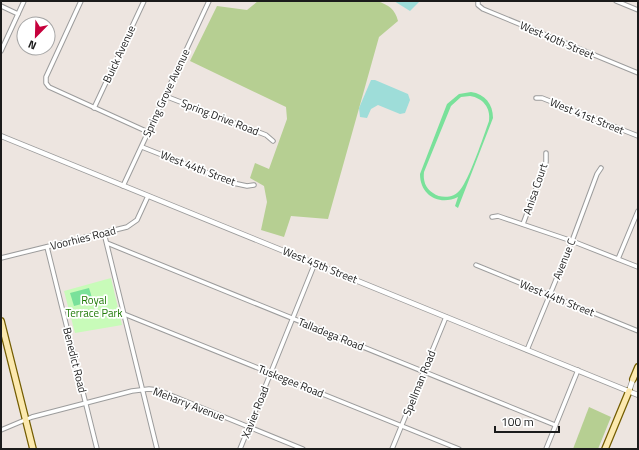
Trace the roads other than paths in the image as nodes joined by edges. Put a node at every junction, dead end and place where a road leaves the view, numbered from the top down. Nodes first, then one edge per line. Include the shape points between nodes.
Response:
1 (24, 1) edge
2 (81, 1) edge
3 (144, 1) edge
4 (209, 1) edge
5 (616, 1) edge
6 (478, 3) edge
7 (1, 6) edge
8 (638, 10) edge
9 (18, 14) junction
10 (1, 51) edge
11 (638, 73) edge
12 (165, 96) junction
13 (536, 98) dead end
14 (94, 108) junction
15 (148, 132) junction
16 (1, 136) edge
17 (638, 136) edge
18 (273, 141) dead end
19 (142, 147) junction
20 (546, 153) dead end
21 (601, 168) dead end
22 (254, 185) dead end
23 (123, 186) junction
24 (148, 196) junction
25 (638, 211) edge
26 (492, 217) dead end
27 (523, 224) junction
28 (104, 233) junction
29 (572, 241) junction
30 (107, 243) junction
31 (47, 247) junction
32 (1, 258) edge
33 (618, 259) junction
34 (315, 263) junction
35 (476, 265) dead end
36 (638, 267) edge
37 (549, 295) junction
38 (124, 314) junction
39 (446, 317) junction
40 (293, 318) junction
41 (1, 322) edge
42 (638, 331) edge
43 (527, 350) junction
44 (638, 367) edge
45 (578, 370) junction
46 (424, 371) junction
47 (271, 373) junction
48 (633, 379) joint
49 (142, 389) junction
50 (629, 391) junction
51 (638, 395) edge
52 (86, 403) junction
53 (25, 420) junction
54 (555, 425) junction
55 (402, 426) junction
56 (249, 427) junction
57 (1, 430) edge
58 (32, 449) edge
59 (97, 449) edge
60 (157, 449) edge
61 (240, 449) edge
62 (303, 449) edge
63 (392, 449) edge
64 (459, 449) edge
65 (546, 449) edge
66 (605, 449) edge

1 - 9 street
2 - 14 street via 46,77 46,83 49,87
3 - 14 street, Buick Avenue
4 - 12 street, Spring Grove Avenue
5 - 8 street
6 - 11 street, West 40th Street via 483,9
7 - 9 street
9 - 10 street
12 - 15 street, Spring Grove Avenue
12 - 18 street, Spring Drive Road
13 - 17 street, West 41st Street via 542,98
14 - 15 street
15 - 19 street, Spring Grove Avenue
16 - 23 street, West 45th Street
19 - 22 street, West 44th Street via 233,183
19 - 23 street, Spring Grove Avenue
20 - 27 street, Anisa Court via 546,162
21 - 29 street, Avenue C
23 - 24 street, West 45th Street
24 - 28 street, Voorhies Road via 134,223
24 - 34 street, West 45th Street
25 - 33 street
26 - 27 street via 498,216
27 - 29 street
28 - 30 street
28 - 31 street, Voorhies Road
29 - 33 street
29 - 37 street, Avenue C
30 - 38 street
30 - 40 street, Talladega Road
31 - 32 street, Voorhies Road
31 - 52 street, Benedict Road
33 - 36 street
34 - 39 street, West 45th Street
34 - 40 street, Xavier Road
35 - 37 street, West 44th Street
37 - 42 street, West 44th Street
37 - 43 street, Avenue C
38 - 47 street, Tuskegee Road
38 - 49 street
39 - 43 street, West 45th Street
39 - 46 street, Spellman Road
40 - 46 street, Talladega Road
40 - 47 street, Xavier Road
41 - 53 main road
43 - 45 street, West 45th Street
44 - 48 main road
45 - 50 street, West 45th Street
45 - 54 street
46 - 54 street, Talladega Road
46 - 55 street, Spellman Road
47 - 55 street, Tuskegee Road
47 - 56 street, Xavier Road
48 - 50 street
49 - 52 street, Meharry Avenue
49 - 56 street, Meharry Avenue via 158,390
49 - 60 street
50 - 51 street, West 45th Street
50 - 66 main road
52 - 53 street, Meharry Avenue
52 - 59 street, Benedict Road
53 - 57 street, Meharry Avenue
53 - 58 main road
54 - 65 street
55 - 63 street, Spellman Road
55 - 64 street, Tuskegee Road
56 - 61 street, Xavier Road
56 - 62 street, Meharry Avenue

